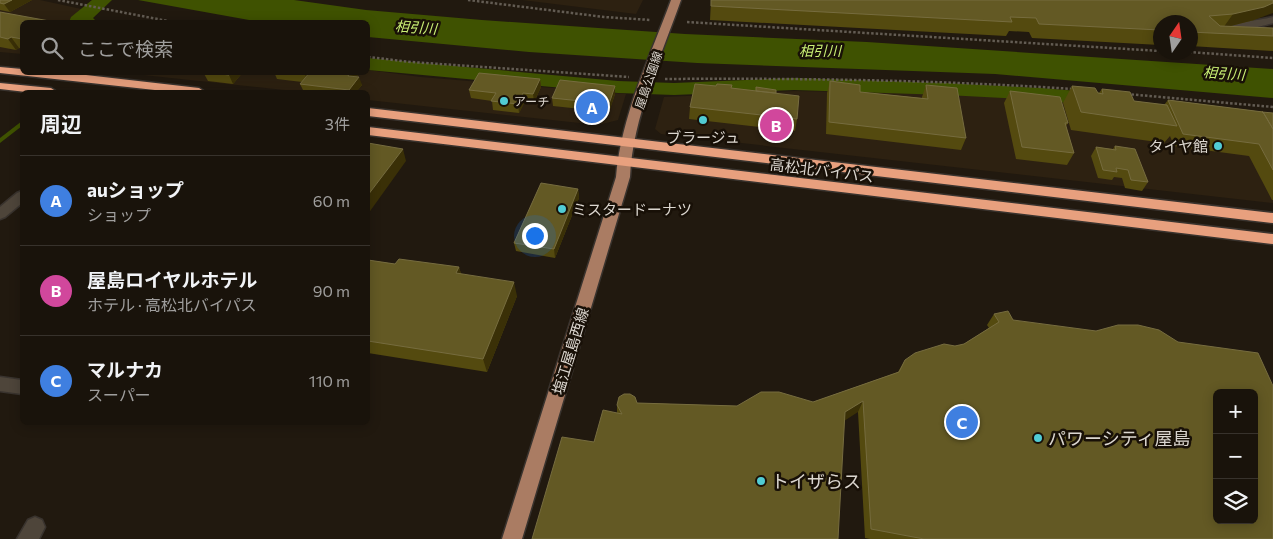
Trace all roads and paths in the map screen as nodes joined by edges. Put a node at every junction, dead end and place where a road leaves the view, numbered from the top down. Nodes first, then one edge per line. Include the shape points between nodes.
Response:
1 (58, 0) edge
2 (468, 0) edge
3 (676, 0) edge
4 (162, 20) edge
5 (1273, 20) edge
6 (668, 24) junction
7 (1256, 37) edge
8 (1153, 51) edge
9 (1198, 53) edge
10 (370, 57) edge
11 (1273, 58) edge
12 (0, 70) edge
13 (20, 72) edge
14 (50, 75) edge
15 (649, 76) junction
16 (0, 86) edge
17 (1080, 89) edge
18 (34, 90) edge
19 (182, 90) edge
20 (1119, 93) edge
21 (1273, 107) edge
22 (370, 112) edge
23 (370, 131) edge
24 (629, 143) junction
25 (624, 162) junction
26 (20, 198) edge
27 (0, 214) edge
28 (1273, 218) edge
29 (1273, 240) edge
30 (0, 384) edge
31 (20, 387) edge
32 (512, 539) edge

1 - 4 path
2 - 6 path
3 - 6 main road, 屋島公園線
5 - 7 street via 1214,30 1222,35
6 - 8 path
6 - 15 main road, 屋島公園線
9 - 11 path
10 - 15 path
12 - 13 highway
14 - 19 highway
15 - 17 path via 947,82
15 - 24 main road, 屋島公園線
16 - 18 highway
20 - 21 path
22 - 24 highway, 高松北バイパス
23 - 25 highway, 高松北バイパス
24 - 25 main road, 屋島公園線
24 - 28 highway, 高松北バイパス
25 - 29 highway, 高松北バイパス
25 - 32 main road, 塩江屋島西線 via 623,178
26 - 27 street
30 - 31 street

